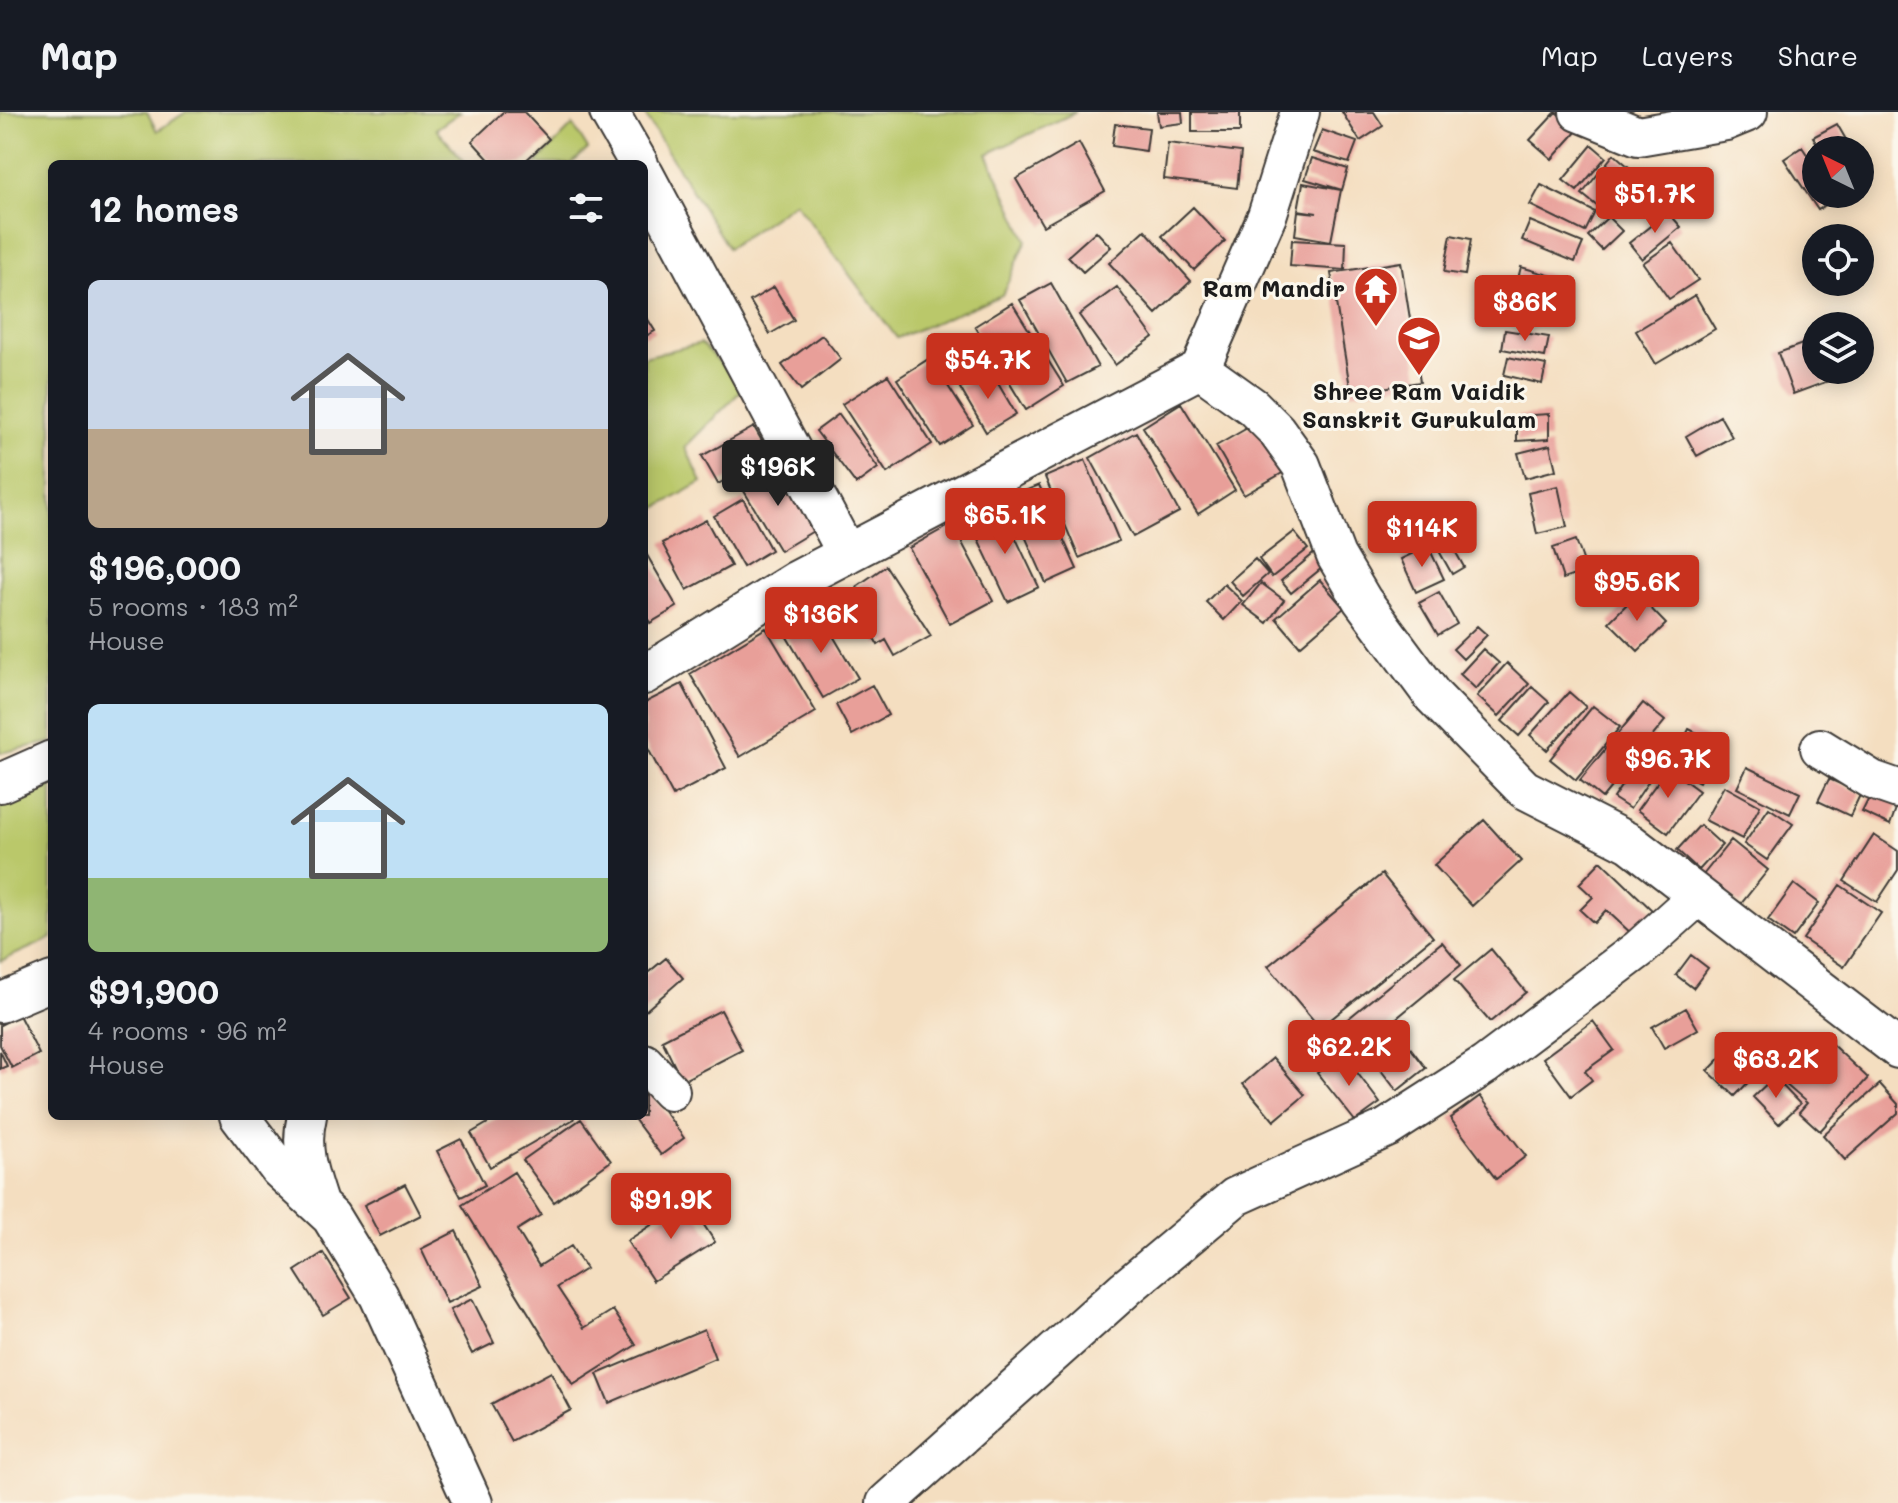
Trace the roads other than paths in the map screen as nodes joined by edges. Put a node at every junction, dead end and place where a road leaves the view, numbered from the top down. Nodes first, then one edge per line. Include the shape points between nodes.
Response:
1 (609, 112) edge
2 (1300, 112) edge
3 (1579, 112) edge
4 (1748, 112) edge
5 (637, 160) edge
6 (648, 181) edge
7 (1200, 369) junction
8 (847, 554) junction
9 (648, 673) edge
10 (1820, 748) dead end
11 (48, 762) edge
12 (0, 783) edge
13 (1898, 789) edge
14 (1698, 896) junction
15 (48, 983) edge
16 (0, 1003) edge
17 (1898, 1049) edge
18 (648, 1067) edge
19 (670, 1091) dead end
20 (242, 1120) edge
21 (306, 1120) edge
22 (319, 1207) junction
23 (473, 1503) edge
24 (886, 1503) edge

1 - 5 street
2 - 7 street via 1267,216
3 - 4 street via 1638,136 1726,121
6 - 8 street
7 - 8 street
7 - 14 street via 1253,407 1285,441 1301,465 1342,567 1433,696 1524,789 1630,843
8 - 9 street
10 - 13 street via 1872,780
11 - 12 street
14 - 17 street
14 - 24 street via 1639,949 1485,1065 1387,1128 1235,1197
15 - 16 street
18 - 19 street
20 - 22 street via 279,1169
21 - 22 street via 304,1157
22 - 23 street via 331,1217 379,1296

